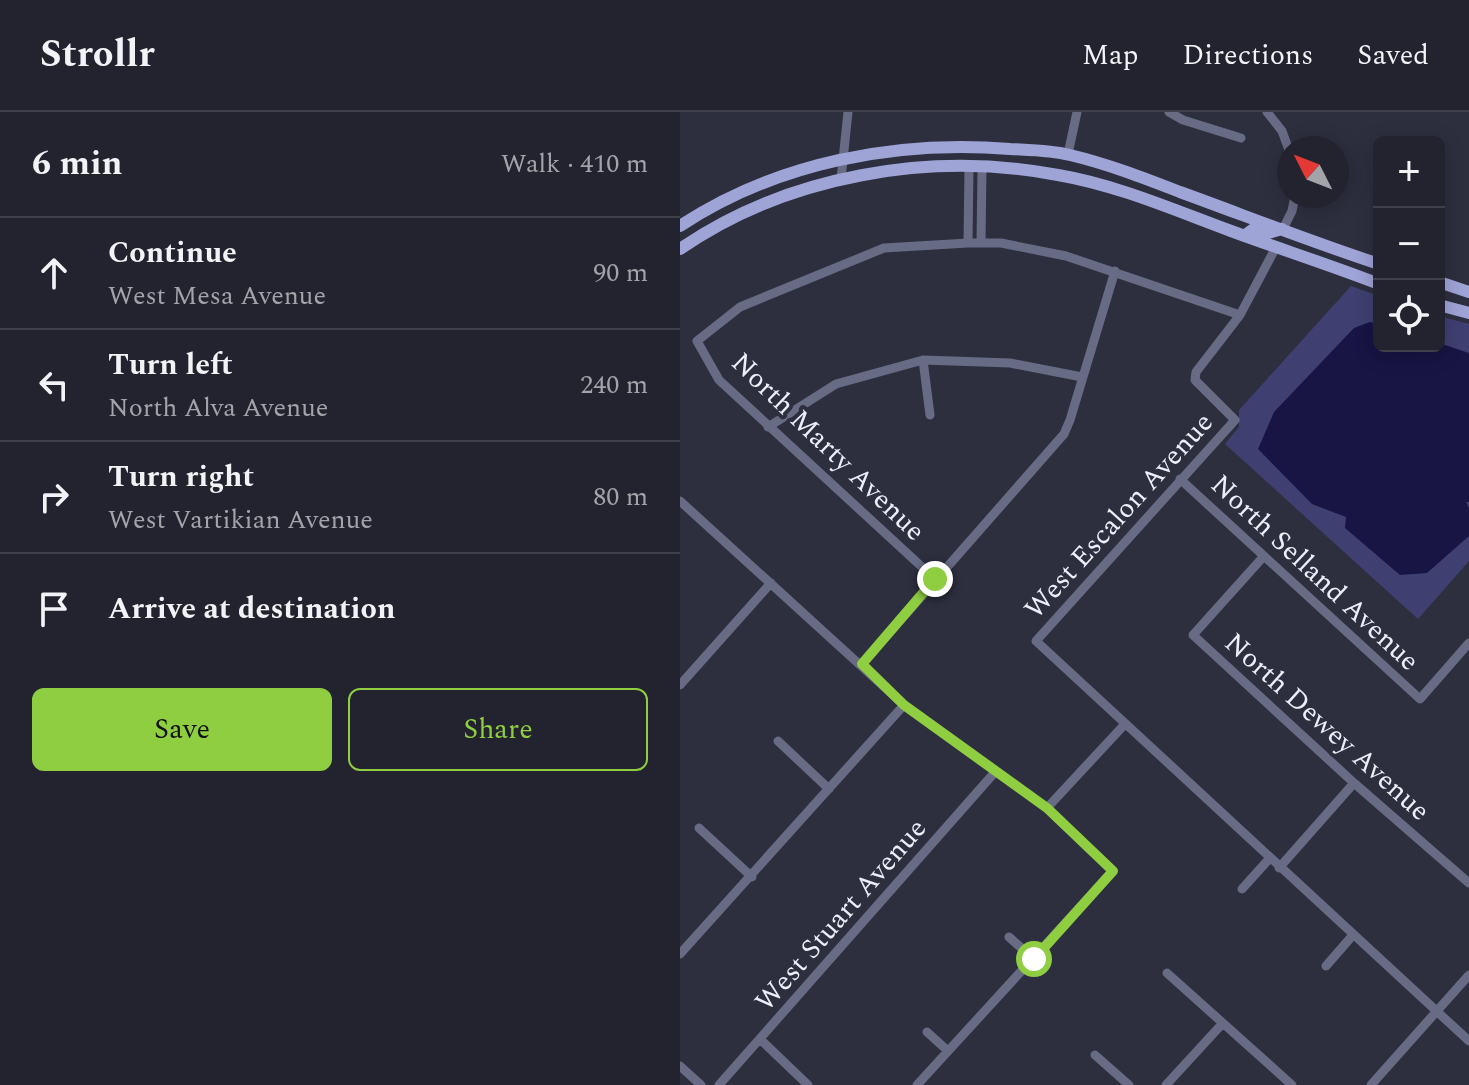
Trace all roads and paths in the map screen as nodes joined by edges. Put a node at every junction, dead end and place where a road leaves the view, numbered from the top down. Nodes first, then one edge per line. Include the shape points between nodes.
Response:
1 (848, 112) edge
2 (1077, 112) edge
3 (1169, 112) edge
4 (1267, 112) edge
5 (1284, 136) edge
6 (1241, 138) dead end
7 (1014, 149) junction
8 (1068, 154) junction
9 (844, 158) junction
10 (976, 168) junction
11 (841, 179) junction
12 (1293, 208) edge
13 (680, 226) edge
14 (1283, 229) junction
15 (1244, 236) junction
16 (968, 243) junction
17 (981, 243) junction
18 (1319, 244) junction
19 (1276, 247) junction
20 (680, 249) edge
21 (1373, 262) edge
22 (1115, 271) junction
23 (1373, 282) edge
24 (1445, 284) edge
25 (1469, 292) edge
26 (1445, 307) edge
27 (1469, 313) edge
28 (1240, 315) junction
29 (923, 360) junction
30 (1082, 377) junction
31 (930, 415) dead end
32 (768, 427) junction
33 (1180, 479) junction
34 (682, 508) edge
35 (1264, 556) junction
36 (935, 579) junction
37 (771, 583) junction
38 (1469, 643) edge
39 (862, 664) junction
40 (680, 685) edge
41 (904, 705) junction
42 (1125, 724) junction
43 (778, 741) dead end
44 (995, 772) junction
45 (1354, 783) junction
46 (829, 789) junction
47 (1047, 808) junction
48 (699, 828) dead end
49 (1269, 859) junction
50 (1279, 868) junction
51 (752, 877) junction
52 (1469, 883) edge
53 (1242, 889) dead end
54 (1353, 935) junction
55 (1009, 937) dead end
56 (680, 954) edge
57 (1034, 959) junction
58 (1326, 966) dead end
59 (1167, 973) dead end
60 (1469, 975) edge
61 (1437, 1011) junction
62 (1222, 1024) junction
63 (927, 1032) dead end
64 (761, 1040) junction
65 (1469, 1041) edge
66 (948, 1051) junction
67 (1095, 1055) dead end
68 (680, 1066) edge
69 (701, 1085) edge
70 (719, 1085) edge
71 (808, 1085) edge
72 (917, 1085) edge
73 (1129, 1085) edge
74 (1166, 1085) edge
75 (1292, 1085) edge
76 (1371, 1085) edge

1 - 9 street
2 - 8 street
3 - 6 street
4 - 5 street
7 - 8 main road
7 - 9 main road via 933,146
7 - 10 main road via 981,159
8 - 14 main road
9 - 11 street
9 - 13 main road via 727,199
10 - 11 main road via 890,170
10 - 15 main road via 1061,175
10 - 16 street
10 - 17 street
11 - 20 main road via 728,220
12 - 14 street
14 - 15 main road via 1252,230
14 - 18 main road
15 - 19 main road
16 - 17 street
16 - 32 street, North Marty Avenue via 884,248 740,307 697,341 719,380
17 - 22 street via 1066,256
18 - 19 main road via 1287,241
18 - 21 main road
19 - 23 main road
19 - 28 street
22 - 28 street
22 - 30 street
24 - 25 main road
26 - 27 main road
28 - 33 street, West Escalon Avenue via 1195,380 1235,420
29 - 30 street via 1010,363
29 - 31 street
29 - 32 street via 836,384
30 - 36 street via 1064,434
32 - 36 street, North Marty Avenue
33 - 35 street, North Selland Avenue
33 - 42 street, West Escalon Avenue via 1036,641
34 - 37 street
35 - 38 street, North Selland Avenue via 1420,699
35 - 45 street, North Dewey Avenue via 1193,635
36 - 39 street
37 - 39 street
37 - 40 street
39 - 41 street
41 - 44 street
41 - 46 street
42 - 47 street
42 - 49 street
43 - 46 street
44 - 47 street
44 - 64 street, West Stuart Avenue
45 - 50 street
45 - 52 street, North Dewey Avenue
46 - 51 street
47 - 57 street via 1113,871
48 - 51 street
49 - 50 street
49 - 53 street
50 - 54 street
51 - 56 street
54 - 58 street
54 - 61 street
55 - 57 street
57 - 66 street
59 - 62 street
60 - 61 street
61 - 65 street
61 - 76 street
62 - 74 street
62 - 75 street
63 - 66 street
64 - 70 street, West Stuart Avenue
64 - 71 street
66 - 72 street
67 - 73 street
68 - 69 street

